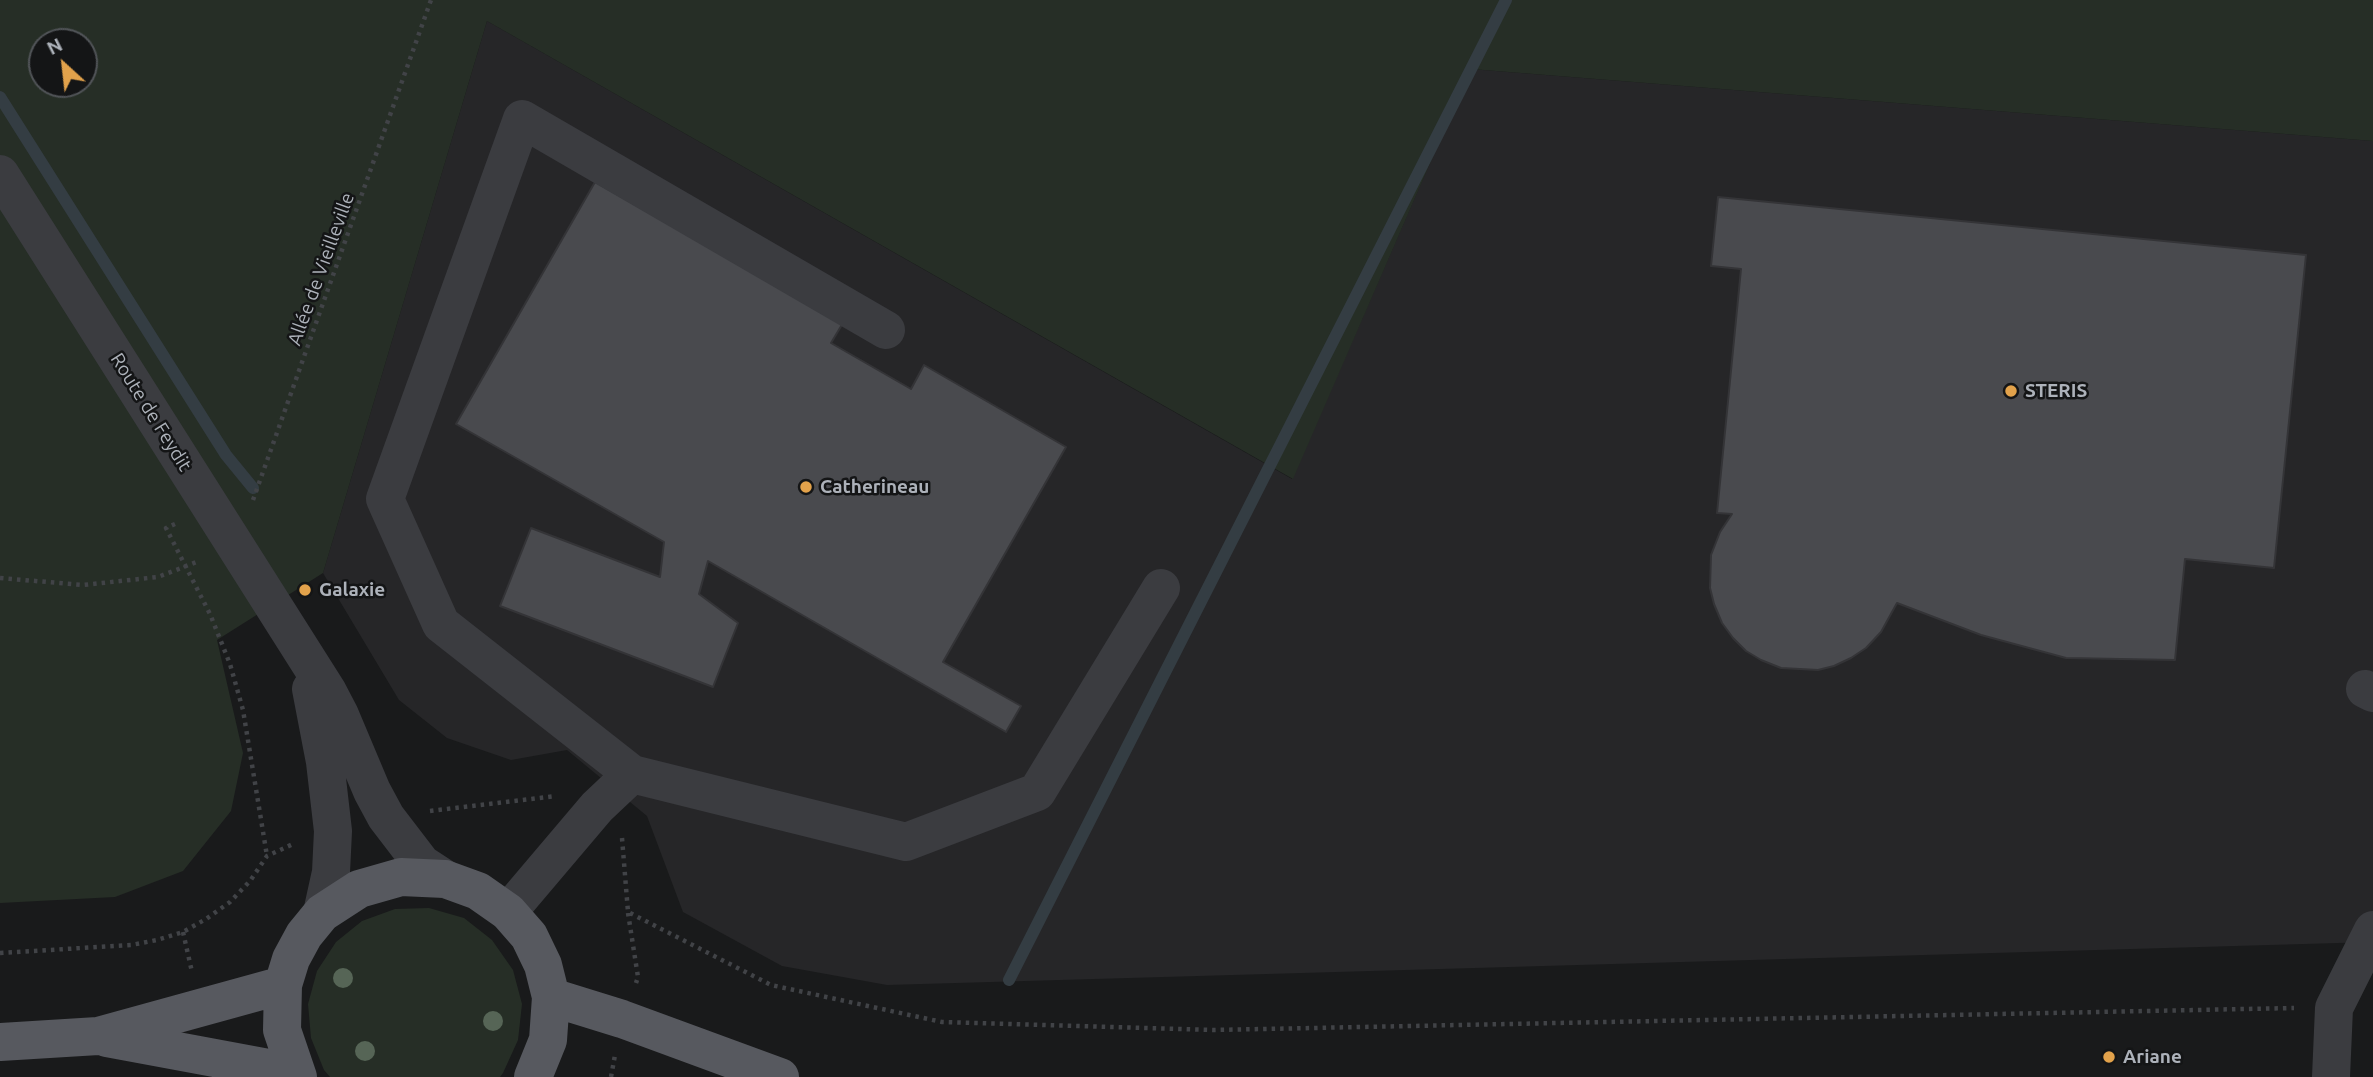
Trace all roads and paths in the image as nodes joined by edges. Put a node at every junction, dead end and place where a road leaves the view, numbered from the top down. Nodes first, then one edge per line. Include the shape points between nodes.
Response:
1 (431, 0) edge
2 (0, 174) edge
3 (886, 330) dead end
4 (209, 504) junction
5 (236, 547) junction
6 (186, 566) junction
7 (0, 578) edge
8 (1161, 588) dead end
9 (300, 650) junction
10 (632, 774) junction
11 (597, 807) junction
12 (386, 817) junction
13 (332, 831) junction
14 (267, 856) junction
15 (445, 879) junction
16 (508, 912) junction
17 (322, 913) junction
18 (2373, 930) edge
19 (0, 953) edge
20 (283, 985) junction
21 (551, 997) junction
22 (2334, 1007) junction
23 (98, 1036) junction
24 (0, 1042) edge
25 (296, 1075) edge
26 (533, 1077) edge
27 (780, 1077) edge
28 (2331, 1077) edge

1 - 5 path, Allée de Vieilleville
2 - 4 street, Route de Feydit
3 - 10 street via 522,119 385,499 441,624
4 - 5 street, Route de Feydit
4 - 6 path via 166,528
5 - 6 path
5 - 9 street, Route de Feydit
6 - 7 path via 158,577 83,585
6 - 14 path via 230,664 243,710
8 - 10 street via 1037,792 906,842
9 - 12 street, Route de Feydit via 340,715
9 - 13 street, Route de Feydit via 319,724
10 - 11 street
11 - 12 path via 562,795
11 - 16 street
11 - 22 path via 621,825 628,912 771,985 942,1022 1214,1030
12 - 15 street, Route de Feydit via 422,864
13 - 14 path via 319,832
13 - 17 street, Route de Feydit via 331,872
14 - 19 path via 230,902 183,932 131,945
15 - 16 main road via 478,891
15 - 17 main road via 401,877 359,889
16 - 21 main road via 529,936
17 - 20 main road via 304,934
18 - 22 street
20 - 23 main road
20 - 25 main road via 282,1030
21 - 26 main road via 548,1040
21 - 27 main road
22 - 28 street
23 - 24 main road
23 - 25 main road

